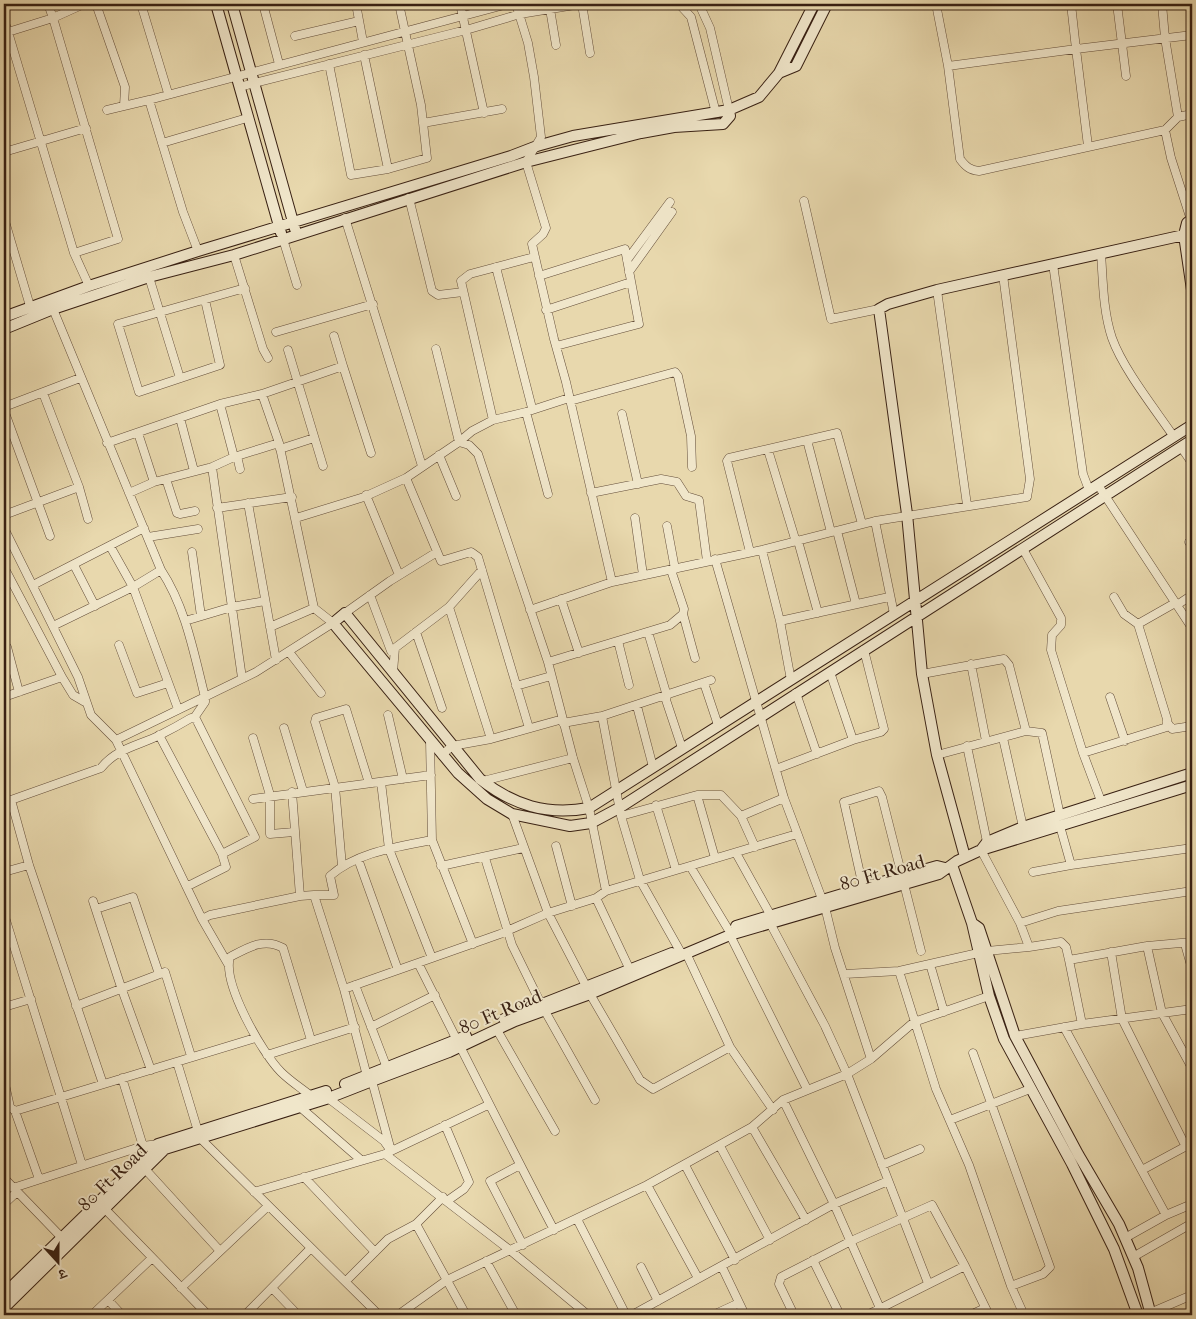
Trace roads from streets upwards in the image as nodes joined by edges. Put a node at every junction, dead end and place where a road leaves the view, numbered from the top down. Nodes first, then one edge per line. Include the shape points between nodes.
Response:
1 (48, 4) edge
2 (84, 4) edge
3 (96, 4) edge
4 (141, 4) edge
5 (216, 4) edge
6 (232, 4) edge
7 (262, 4) edge
8 (356, 4) edge
9 (399, 4) edge
10 (460, 4) edge
11 (508, 4) edge
12 (516, 4) edge
13 (582, 4) edge
14 (679, 4) edge
15 (699, 4) edge
16 (814, 4) edge
17 (826, 4) edge
18 (936, 4) edge
19 (1071, 4) edge
20 (1117, 4) edge
21 (1162, 4) edge
22 (550, 9) junction
23 (520, 14) junction
24 (463, 16) junction
25 (53, 18) junction
26 (4, 20) edge
27 (359, 21) junction
28 (405, 30) junction
29 (466, 30) junction
30 (8, 32) junction
31 (295, 36) dead end
32 (1192, 36) edge
33 (1165, 38) junction
34 (363, 42) junction
35 (408, 44) junction
36 (1122, 44) junction
37 (556, 45) dead end
38 (1076, 49) junction
39 (590, 53) dead end
40 (364, 55) junction
41 (279, 64) junction
42 (329, 64) junction
43 (948, 66) junction
44 (250, 72) junction
45 (779, 74) junction
46 (236, 76) junction
47 (1126, 76) dead end
48 (254, 83) junction
49 (239, 87) junction
50 (168, 93) junction
51 (149, 100) junction
52 (124, 106) junction
53 (502, 109) dead end
54 (107, 110) dead end
55 (729, 110) junction
56 (716, 113) junction
57 (484, 114) junction
58 (1192, 114) edge
59 (1178, 117) junction
60 (247, 118) junction
61 (423, 123) junction
62 (86, 128) junction
63 (1164, 130) junction
64 (39, 142) junction
65 (162, 143) junction
66 (537, 146) junction
67 (1088, 146) junction
68 (4, 152) edge
69 (526, 162) junction
70 (388, 169) junction
71 (409, 198) junction
72 (804, 201) dead end
73 (670, 202) dead end
74 (672, 212) dead end
75 (4, 218) edge
76 (345, 218) junction
77 (1192, 219) edge
78 (293, 223) junction
79 (280, 227) junction
80 (296, 234) junction
81 (283, 239) junction
82 (1187, 240) edge
83 (198, 251) junction
84 (74, 253) junction
85 (1101, 253) junction
86 (234, 255) junction
87 (534, 257) junction
88 (627, 260) junction
89 (1053, 264) junction
90 (496, 267) junction
91 (629, 272) junction
92 (1003, 275) junction
93 (539, 276) junction
94 (149, 277) junction
95 (631, 282) junction
96 (297, 285) dead end
97 (89, 286) junction
98 (246, 288) junction
99 (937, 290) junction
100 (1192, 290) edge
101 (463, 292) junction
102 (205, 300) junction
103 (373, 304) junction
104 (30, 306) junction
105 (53, 309) junction
106 (880, 309) junction
107 (546, 310) junction
108 (161, 312) junction
109 (4, 317) edge
110 (4, 329) edge
111 (276, 332) dead end
112 (334, 336) dead end
113 (556, 346) junction
114 (436, 349) dead end
115 (288, 350) dead end
116 (268, 358) dead end
117 (343, 366) junction
118 (80, 378) junction
119 (180, 378) junction
120 (298, 381) junction
121 (43, 393) junction
122 (262, 394) junction
123 (570, 399) junction
124 (220, 404) junction
125 (4, 408) edge
126 (529, 410) junction
127 (622, 414) dead end
128 (180, 418) junction
129 (493, 420) junction
130 (1192, 425) edge
131 (138, 434) junction
132 (1174, 437) junction
133 (314, 438) junction
134 (807, 440) junction
135 (1192, 440) edge
136 (459, 442) junction
137 (107, 443) junction
138 (279, 446) junction
139 (1181, 447) junction
140 (768, 450) junction
141 (371, 453) dead end
142 (439, 455) junction
143 (235, 457) junction
144 (1192, 463) edge
145 (322, 466) dead end
146 (422, 466) junction
147 (212, 467) junction
148 (692, 467) dead end
149 (240, 469) dead end
150 (194, 471) junction
151 (406, 478) junction
152 (166, 479) junction
153 (154, 482) junction
154 (638, 484) junction
155 (79, 487) junction
156 (1094, 487) junction
157 (129, 493) junction
158 (591, 493) junction
159 (548, 494) dead end
160 (366, 495) junction
161 (456, 496) dead end
162 (1106, 496) junction
163 (292, 497) junction
164 (39, 502) junction
165 (248, 504) junction
166 (967, 505) junction
167 (217, 508) junction
168 (195, 511) dead end
169 (907, 514) junction
170 (4, 515) edge
171 (296, 518) junction
172 (635, 518) dead end
173 (88, 519) dead end
174 (875, 521) junction
175 (862, 524) junction
176 (667, 526) dead end
177 (4, 528) edge
178 (144, 528) junction
179 (198, 529) dead end
180 (834, 532) junction
181 (50, 536) dead end
182 (148, 537) junction
183 (797, 541) junction
184 (12, 543) junction
185 (110, 546) junction
186 (4, 548) edge
187 (1023, 549) junction
188 (762, 550) junction
189 (192, 552) dead end
190 (437, 552) junction
191 (750, 552) junction
192 (711, 560) junction
193 (74, 564) junction
194 (4, 567) edge
195 (673, 569) junction
196 (161, 570) junction
197 (482, 570) junction
198 (399, 575) junction
199 (643, 575) junction
200 (612, 582) junction
201 (33, 586) junction
202 (133, 587) junction
203 (1192, 595) edge
204 (370, 596) junction
205 (889, 596) junction
206 (1114, 597) dead end
207 (561, 599) junction
208 (916, 600) junction
209 (265, 601) junction
210 (856, 604) junction
211 (1176, 604) junction
212 (95, 606) junction
213 (232, 607) junction
214 (314, 608) junction
215 (449, 608) junction
216 (530, 610) junction
217 (818, 612) junction
218 (345, 613) junction
219 (683, 614) junction
220 (894, 614) junction
221 (201, 616) junction
222 (917, 617) junction
223 (185, 620) junction
224 (780, 621) junction
225 (333, 623) junction
226 (1138, 624) junction
227 (53, 626) junction
228 (270, 627) junction
229 (1192, 628) edge
230 (416, 632) junction
231 (648, 632) junction
232 (618, 641) junction
233 (119, 645) dead end
234 (6, 647) dead end
235 (395, 648) junction
236 (864, 650) junction
237 (289, 652) junction
238 (579, 653) junction
239 (695, 658) dead end
240 (276, 660) junction
241 (548, 662) junction
242 (971, 664) junction
243 (392, 672) junction
244 (830, 672) junction
245 (922, 674) junction
246 (551, 676) junction
247 (62, 677) junction
248 (242, 678) junction
249 (791, 680) junction
250 (168, 683) junction
251 (629, 685) dead end
252 (516, 686) junction
253 (19, 692) junction
254 (321, 693) dead end
255 (796, 693) junction
256 (205, 697) junction
257 (666, 697) junction
258 (1110, 697) dead end
259 (4, 698) edge
260 (85, 702) junction
261 (756, 702) junction
262 (637, 706) junction
263 (442, 708) dead end
264 (178, 709) junction
265 (388, 715) dead end
266 (602, 716) junction
267 (760, 716) junction
268 (194, 718) junction
269 (563, 721) junction
270 (1167, 722) junction
271 (718, 725) junction
272 (1192, 726) edge
273 (284, 728) dead end
274 (529, 728) junction
275 (1026, 731) junction
276 (159, 736) junction
277 (253, 738) dead end
278 (1003, 738) junction
279 (491, 739) junction
280 (116, 740) junction
281 (430, 740) junction
282 (853, 740) junction
283 (1125, 740) junction
284 (986, 741) junction
285 (452, 746) junction
286 (967, 746) junction
287 (682, 748) junction
288 (119, 751) junction
289 (1083, 753) junction
290 (817, 754) junction
291 (442, 755) junction
292 (937, 755) junction
293 (573, 758) junction
294 (653, 766) junction
295 (776, 769) junction
296 (1192, 773) edge
297 (431, 776) junction
298 (403, 779) junction
299 (484, 781) junction
300 (381, 782) junction
301 (369, 783) junction
302 (1192, 785) edge
303 (335, 787) junction
304 (617, 789) junction
305 (303, 791) junction
306 (292, 792) junction
307 (697, 794) junction
308 (270, 795) junction
309 (784, 798) junction
310 (253, 799) dead end
311 (1101, 801) junction
312 (656, 806) junction
313 (589, 808) junction
314 (620, 812) junction
315 (512, 814) junction
316 (1060, 815) junction
317 (741, 816) junction
318 (591, 822) junction
319 (1060, 826) junction
320 (1023, 827) junction
321 (294, 832) junction
322 (797, 834) junction
323 (432, 840) junction
324 (556, 846) dead end
325 (984, 846) junction
326 (755, 847) junction
327 (523, 848) junction
328 (1192, 848) edge
329 (389, 849) junction
330 (736, 853) junction
331 (222, 854) junction
332 (965, 857) junction
333 (485, 858) junction
334 (715, 858) junction
335 (358, 859) junction
336 (28, 865) junction
337 (1071, 865) junction
338 (342, 866) junction
339 (440, 866) junction
340 (690, 866) junction
341 (948, 866) junction
342 (676, 870) junction
343 (4, 872) edge
344 (1033, 872) dead end
345 (640, 880) junction
346 (903, 880) junction
347 (188, 886) junction
348 (863, 888) junction
349 (606, 891) junction
350 (1192, 891) edge
351 (314, 895) junction
352 (300, 896) junction
353 (596, 898) junction
354 (824, 903) junction
355 (572, 906) junction
356 (548, 913) junction
357 (4, 914) edge
358 (202, 919) junction
359 (770, 920) junction
360 (1020, 923) junction
361 (508, 931) junction
362 (729, 932) junction
363 (1189, 943) edge
364 (472, 944) junction
365 (1147, 946) junction
366 (1029, 947) junction
367 (921, 951) dead end
368 (1111, 952) junction
369 (684, 953) junction
370 (983, 953) junction
371 (432, 958) junction
372 (1069, 960) junction
373 (418, 963) junction
374 (228, 964) junction
375 (930, 964) junction
376 (1192, 969) edge
377 (398, 970) junction
378 (630, 970) junction
379 (899, 971) junction
380 (159, 974) junction
381 (845, 974) junction
382 (355, 985) junction
383 (121, 987) junction
384 (344, 988) junction
385 (588, 990) junction
386 (435, 996) junction
387 (989, 996) junction
388 (31, 999) junction
389 (76, 1006) junction
390 (4, 1007) edge
391 (543, 1007) junction
392 (1192, 1009) edge
393 (944, 1012) junction
394 (1162, 1013) junction
395 (1122, 1019) junction
396 (914, 1022) junction
397 (1082, 1024) junction
398 (354, 1027) junction
399 (371, 1027) junction
400 (1064, 1027) junction
401 (497, 1030) junction
402 (1015, 1036) junction
403 (255, 1038) junction
404 (311, 1040) junction
405 (459, 1043) junction
406 (730, 1047) junction
407 (973, 1053) dead end
408 (267, 1055) junction
409 (191, 1056) junction
410 (871, 1059) junction
411 (177, 1062) junction
412 (387, 1068) junction
413 (1192, 1068) edge
414 (151, 1070) junction
415 (847, 1074) junction
416 (122, 1078) junction
417 (370, 1078) junction
418 (4, 1080) edge
419 (103, 1084) junction
420 (807, 1089) junction
421 (1030, 1089) junction
422 (312, 1096) junction
423 (61, 1097) junction
424 (328, 1098) junction
425 (596, 1100) dead end
426 (783, 1100) junction
427 (488, 1105) junction
428 (993, 1105) junction
429 (300, 1107) junction
430 (773, 1110) junction
431 (15, 1111) junction
432 (950, 1120) junction
433 (445, 1125) junction
434 (752, 1127) junction
435 (555, 1131) dead end
436 (199, 1135) junction
437 (158, 1144) junction
438 (1189, 1145) edge
439 (143, 1146) junction
440 (720, 1146) junction
441 (920, 1149) dead end
442 (389, 1152) junction
443 (361, 1160) junction
444 (82, 1165) junction
445 (520, 1165) junction
446 (686, 1165) junction
447 (882, 1165) junction
448 (145, 1170) junction
449 (1142, 1170) junction
450 (4, 1178) edge
451 (304, 1178) junction
452 (39, 1179) junction
453 (888, 1181) junction
454 (646, 1185) junction
455 (15, 1190) junction
456 (254, 1192) junction
457 (445, 1199) junction
458 (4, 1204) edge
459 (834, 1204) junction
460 (1192, 1204) edge
461 (268, 1206) junction
462 (104, 1209) junction
463 (1166, 1215) junction
464 (902, 1218) junction
465 (577, 1219) junction
466 (806, 1220) junction
467 (416, 1224) junction
468 (1189, 1225) dead end
469 (554, 1230) junction
470 (1125, 1238) junction
471 (770, 1240) junction
472 (66, 1241) junction
473 (851, 1241) junction
474 (523, 1245) junction
475 (311, 1248) junction
476 (220, 1251) junction
477 (511, 1251) junction
478 (375, 1252) junction
479 (1133, 1257) junction
480 (152, 1258) junction
481 (735, 1260) junction
482 (813, 1260) junction
483 (486, 1261) junction
484 (965, 1266) junction
485 (641, 1267) dead end
486 (722, 1267) junction
487 (698, 1278) junction
488 (447, 1280) junction
489 (346, 1281) junction
490 (928, 1283) junction
491 (1011, 1286) junction
492 (181, 1288) junction
493 (272, 1288) junction
494 (4, 1294) edge
495 (1192, 1295) edge
496 (108, 1300) junction
497 (658, 1301) junction
498 (739, 1303) junction
499 (4, 1308) edge
500 (881, 1312) edge
501 (987, 1312) edge
502 (407, 1313) edge
503 (1150, 1314) edge
504 (92, 1315) edge
505 (122, 1315) edge
506 (208, 1315) edge
507 (245, 1315) edge
508 (298, 1315) edge
509 (379, 1315) edge
510 (398, 1315) edge
511 (466, 1315) edge
512 (516, 1315) edge
513 (588, 1315) edge
514 (626, 1315) edge
515 (632, 1315) edge
516 (713, 1315) edge
517 (745, 1315) edge
518 (794, 1315) edge
519 (840, 1315) edge
520 (867, 1315) edge
521 (970, 1315) edge
522 (1024, 1315) edge
523 (1138, 1315) edge

1 - 25 street
2 - 25 street
3 - 52 street via 125,87
4 - 50 street
5 - 46 street
6 - 44 street
7 - 41 street
8 - 27 street
9 - 28 street
10 - 24 street
11 - 24 street
12 - 23 street
13 - 22 street
13 - 39 street
14 - 56 street via 691,17
15 - 55 street via 710,28
16 - 45 street
17 - 45 street via 796,66
18 - 43 street
19 - 38 street
20 - 36 street
21 - 33 street
22 - 23 street
22 - 37 street
23 - 29 street
23 - 66 street via 538,102 540,137
24 - 28 street
24 - 29 street
25 - 30 street
25 - 62 street
26 - 30 street
27 - 31 street
27 - 34 street
28 - 34 street
28 - 35 street
29 - 35 street
29 - 57 street
30 - 64 street
32 - 33 street
33 - 36 street
33 - 59 street
34 - 41 street
35 - 40 street
35 - 61 street
36 - 38 street
36 - 47 street
38 - 43 street
38 - 67 street
40 - 42 street
40 - 70 street
41 - 44 street
42 - 48 street
42 - 70 street via 349,171 355,176
43 - 67 street via 960,159 966,167 979,171
44 - 46 street
44 - 48 street
45 - 55 street via 759,97
46 - 49 street
46 - 50 street
48 - 49 street
48 - 78 street
49 - 60 street
50 - 51 street
51 - 52 street
51 - 65 street
52 - 54 street
53 - 57 street
55 - 56 street
55 - 69 street via 730,116 723,124 641,133
56 - 66 street via 573,136
57 - 61 street
58 - 59 street
59 - 63 street
60 - 65 street
60 - 79 street
61 - 70 street via 427,158
62 - 64 street
62 - 84 street via 118,239
63 - 67 street
63 - 77 street
64 - 68 street
64 - 84 street
65 - 83 street
66 - 69 street
66 - 78 street
69 - 71 street
69 - 87 street via 546,228 532,244
71 - 76 street
71 - 101 street via 432,290 438,295
72 - 106 street via 831,319
73 - 88 street
74 - 91 street
75 - 104 street
76 - 80 street
76 - 103 street
77 - 82 street via 1186,223
78 - 79 street
78 - 80 street
79 - 81 street
79 - 83 street
80 - 81 street
81 - 86 street
81 - 96 street
82 - 85 street
82 - 100 street via 1187,269
83 - 97 street
84 - 97 street
85 - 89 street
85 - 132 street via 1105,304 1112,339
86 - 94 street
86 - 98 street
87 - 90 street
87 - 93 street
88 - 91 street
88 - 93 street via 625,249
89 - 92 street
89 - 156 street via 1083,474
90 - 101 street via 462,278
90 - 126 street
91 - 95 street
92 - 99 street
92 - 166 street via 1029,469 1029,492 1027,497
93 - 107 street
94 - 105 street
94 - 108 street
95 - 107 street
95 - 113 street via 639,324
97 - 104 street
98 - 102 street
98 - 116 street
99 - 106 street
99 - 166 street
101 - 129 street
102 - 108 street
102 - 119 street via 220,365
103 - 111 street
103 - 146 street
104 - 109 street
105 - 110 street
105 - 118 street
106 - 169 street
107 - 113 street
108 - 119 street
108 - 119 street via 118,324 123,344 139,392
112 - 117 street
113 - 123 street
114 - 136 street
115 - 120 street
117 - 120 street
117 - 141 street
118 - 121 street
118 - 137 street
120 - 122 street
120 - 133 street
121 - 125 street
121 - 155 street
122 - 124 street
122 - 138 street
123 - 126 street
123 - 148 street via 675,372 691,436
123 - 158 street
124 - 128 street
124 - 143 street
125 - 164 street
126 - 129 street
126 - 159 street
127 - 154 street
128 - 131 street
128 - 150 street
129 - 136 street
130 - 132 street
131 - 137 street
131 - 153 street
132 - 156 street
133 - 138 street
133 - 145 street
134 - 140 street
134 - 175 street via 838,434
134 - 180 street
135 - 139 street
136 - 142 street
136 - 216 street via 469,445 478,454
137 - 157 street
138 - 143 street
138 - 163 street
139 - 144 street
139 - 162 street
140 - 183 street
140 - 191 street via 728,459
142 - 146 street
142 - 161 street
143 - 147 street
143 - 149 street
146 - 151 street
147 - 150 street
147 - 167 street
150 - 152 street
151 - 160 street
151 - 190 street
152 - 153 street
152 - 168 street via 177,513
153 - 157 street
154 - 158 street
154 - 192 street via 672,480 686,496 698,500
155 - 164 street
155 - 173 street
156 - 162 street
156 - 208 street
157 - 178 street
158 - 200 street
160 - 171 street
160 - 198 street
162 - 187 street
162 - 211 street
163 - 165 street
163 - 171 street
164 - 170 street
164 - 181 street
165 - 167 street
165 - 209 street
166 - 169 street
167 - 213 street
169 - 174 street
169 - 208 street
171 - 214 street
172 - 199 street
174 - 175 street
174 - 205 street
175 - 180 street
176 - 195 street
177 - 184 street
178 - 182 street
178 - 185 street
179 - 182 street
180 - 183 street
180 - 210 street
182 - 196 street
183 - 188 street
183 - 217 street
184 - 186 street
184 - 201 street
185 - 193 street
185 - 202 street
187 - 222 street
187 - 289 street via 1061,618 1061,625 1052,635 1051,650
188 - 191 street
188 - 224 street
189 - 221 street
190 - 197 street via 443,561 475,553
190 - 198 street
191 - 192 street
192 - 195 street
192 - 261 street
193 - 201 street
193 - 212 street
194 - 247 street
195 - 199 street
195 - 219 street
196 - 202 street
196 - 223 street
197 - 215 street
197 - 252 street
198 - 204 street
199 - 200 street
200 - 207 street
201 - 227 street
202 - 212 street
202 - 250 street
203 - 211 street
204 - 218 street
204 - 235 street via 391,651
205 - 210 street
205 - 220 street
206 - 226 street via 1124,614
207 - 216 street
207 - 238 street
208 - 220 street
208 - 222 street
209 - 213 street
209 - 228 street
210 - 217 street
211 - 226 street
211 - 229 street
212 - 227 street
213 - 221 street
213 - 248 street
214 - 225 street
214 - 228 street
215 - 230 street
215 - 279 street
216 - 241 street
217 - 224 street
218 - 225 street
218 - 243 street
219 - 231 street via 670,625
219 - 239 street
220 - 249 street
221 - 223 street
222 - 236 street
222 - 245 street
223 - 256 street
224 - 249 street
225 - 237 street
225 - 281 street
226 - 270 street
227 - 260 street via 78,677
228 - 240 street
230 - 235 street
230 - 263 street
231 - 232 street
231 - 257 street
232 - 238 street
232 - 251 street
233 - 250 street via 137,693
234 - 253 street
235 - 243 street
236 - 244 street
236 - 282 street via 884,729
237 - 240 street
237 - 254 street
238 - 241 street
240 - 248 street
241 - 246 street
242 - 245 street
242 - 275 street via 1004,659 1009,665
242 - 284 street
243 - 285 street
244 - 255 street
244 - 282 street
245 - 292 street
246 - 252 street
246 - 269 street
247 - 253 street
247 - 260 street via 73,694
248 - 256 street
249 - 261 street
250 - 264 street
252 - 274 street
253 - 259 street
255 - 267 street
255 - 290 street
256 - 264 street
256 - 268 street
257 - 262 street
257 - 271 street via 708,682
257 - 287 street
258 - 283 street
260 - 280 street via 91,715
261 - 267 street
261 - 271 street
262 - 266 street
262 - 294 street
264 - 280 street
265 - 298 street
266 - 269 street
266 - 304 street
267 - 295 street
267 - 314 street
268 - 276 street
268 - 331 street via 255,837
269 - 274 street
269 - 293 street
270 - 272 street via 1172,729
270 - 283 street via 1167,727 1158,731
271 - 287 street
273 - 305 street
274 - 279 street
275 - 278 street
275 - 316 street via 1042,733
276 - 288 street
276 - 331 street
277 - 308 street
278 - 284 street
278 - 320 street
279 - 285 street
280 - 288 street
281 - 291 street
281 - 297 street
282 - 290 street
283 - 289 street
284 - 286 street
285 - 291 street
285 - 299 street
286 - 292 street
286 - 325 street
287 - 294 street
288 - 336 street via 101,768 11,800
288 - 347 street
289 - 311 street
290 - 295 street
291 - 315 street via 487,799
292 - 332 street
293 - 299 street
293 - 313 street
294 - 304 street
295 - 309 street
296 - 311 street
297 - 298 street
297 - 323 street
298 - 300 street
299 - 313 street via 505,797 537,808 564,811
300 - 301 street
300 - 329 street
301 - 303 street
301 - 303 street via 351,721 346,709 341,709 316,718 315,722
302 - 319 street
303 - 305 street
303 - 338 street
304 - 313 street
304 - 314 street
305 - 306 street
306 - 308 street
306 - 321 street
307 - 312 street
307 - 317 street via 721,795
307 - 334 street
308 - 310 street
308 - 321 street via 270,834
309 - 317 street
309 - 322 street
311 - 316 street
312 - 314 street
312 - 342 street
313 - 318 street
314 - 318 street
314 - 345 street
315 - 318 street via 570,826
315 - 327 street
316 - 320 street
317 - 326 street
318 - 349 street
319 - 325 street
319 - 337 street
320 - 325 street
321 - 352 street
322 - 326 street
322 - 354 street
323 - 329 street
323 - 339 street
324 - 355 street
325 - 332 street
325 - 360 street
326 - 330 street
327 - 333 street
327 - 356 street
328 - 337 street
329 - 335 street
329 - 371 street
330 - 334 street
330 - 359 street
331 - 347 street via 226,867
332 - 341 street
333 - 339 street
333 - 361 street
334 - 340 street
335 - 338 street
335 - 377 street
336 - 343 street
336 - 389 street
337 - 344 street
338 - 351 street via 330,876 334,895
339 - 364 street
340 - 342 street
340 - 362 street
341 - 346 street, 80 Ft Road via 937,866
341 - 370 street via 972,923 979,928
342 - 345 street
345 - 349 street
345 - 369 street
346 - 348 street, 80 Ft Road
346 - 348 street via 878,791 844,802
346 - 354 street, 80 Ft Road
346 - 367 street
347 - 358 street
348 - 354 street, 80 Ft Road
349 - 353 street
350 - 360 street via 1058,911
351 - 352 street
351 - 384 street
352 - 358 street
353 - 355 street
353 - 378 street
354 - 359 street, 80 Ft Road
354 - 381 street
355 - 356 street
356 - 361 street
356 - 385 street
357 - 388 street
358 - 374 street
359 - 362 street, 80 Ft Road
359 - 415 street via 826,1026
360 - 366 street
361 - 364 street
361 - 391 street
362 - 369 street, 80 Ft Road
362 - 420 street
363 - 365 street
363 - 376 street
364 - 371 street
365 - 368 street
365 - 394 street
366 - 370 street
366 - 372 street via 1060,942 1066,947
368 - 372 street
368 - 395 street
369 - 378 street, 80 Ft Road
369 - 385 street, 80 Ft Road
369 - 406 street
370 - 375 street
370 - 387 street
370 - 402 street
371 - 373 street
372 - 397 street
373 - 377 street
373 - 386 street
374 - 403 street via 228,974
374 - 404 street via 230,958 256,944 275,944 283,948
375 - 379 street
375 - 393 street
377 - 382 street
378 - 385 street, 80 Ft Road
379 - 381 street
379 - 396 street
380 - 383 street
380 - 383 street via 133,897 95,905
380 - 409 street via 165,972
381 - 410 street
382 - 384 street
382 - 399 street
383 - 389 street
383 - 414 street
384 - 398 street
385 - 391 street, 80 Ft Road
385 - 406 street via 640,1080 653,1089
386 - 399 street
386 - 405 street
387 - 393 street
387 - 421 street via 1004,1039
388 - 390 street
388 - 423 street
389 - 419 street
391 - 401 street, 80 Ft Road
391 - 405 street, 80 Ft Road
391 - 425 street
392 - 394 street
393 - 396 street
394 - 395 street
394 - 413 street
395 - 397 street
395 - 438 street
396 - 410 street
396 - 432 street
397 - 400 street
398 - 404 street
398 - 417 street
399 - 412 street
400 - 402 street
400 - 449 street
401 - 405 street, 80 Ft Road
401 - 435 street
402 - 470 street
403 - 408 street
403 - 409 street
404 - 408 street
405 - 412 street, 80 Ft Road
405 - 417 street, 80 Ft Road
405 - 427 street
406 - 430 street
407 - 428 street
408 - 422 street via 281,1072
409 - 411 street
410 - 415 street
411 - 414 street
411 - 436 street
412 - 417 street, 80 Ft Road
414 - 416 street
415 - 420 street
415 - 447 street
416 - 419 street
416 - 439 street
417 - 422 street, 80 Ft Road
417 - 424 street, 80 Ft Road
417 - 442 street
418 - 431 street via 10,1107
419 - 423 street
420 - 426 street
421 - 428 street
421 - 523 street via 1114,1249
422 - 436 street, 80 Ft Road
423 - 431 street
423 - 444 street
424 - 429 street, 80 Ft Road
424 - 442 street via 384,1142
426 - 430 street
426 - 459 street
427 - 433 street
427 - 445 street
428 - 432 street
428 - 491 street via 1050,1267 1043,1274
429 - 436 street, 80 Ft Road
429 - 443 street
430 - 434 street
431 - 452 street
432 - 491 street
433 - 442 street
433 - 457 street via 469,1182 464,1190
434 - 440 street
434 - 466 street
436 - 437 street, 80 Ft Road
436 - 448 street, 80 Ft Road via 166,1149
436 - 456 street
437 - 439 street
437 - 472 street, 80 Ft Road
438 - 449 street
439 - 444 street
440 - 446 street
440 - 471 street
441 - 447 street
442 - 443 street
442 - 457 street
443 - 451 street
444 - 452 street
445 - 469 street
445 - 474 street via 490,1181
446 - 454 street
446 - 481 street
447 - 453 street
448 - 462 street, 80 Ft Road
448 - 476 street
449 - 463 street
450 - 455 street
451 - 456 street
451 - 478 street
452 - 455 street
453 - 459 street
453 - 464 street
454 - 465 street
454 - 487 street
455 - 458 street
455 - 472 street
456 - 461 street
457 - 467 street
457 - 477 street
459 - 466 street
459 - 473 street
460 - 463 street
461 - 475 street
461 - 476 street
462 - 472 street, 80 Ft Road
462 - 480 street
463 - 470 street
464 - 473 street
464 - 484 street via 932,1205
464 - 490 street
465 - 469 street
465 - 514 street
466 - 471 street
467 - 478 street via 388,1239
467 - 488 street
468 - 479 street
469 - 474 street
470 - 479 street
471 - 481 street
472 - 494 street, 80 Ft Road
472 - 499 street, 80 Ft Road
473 - 482 street
473 - 500 street
474 - 477 street
475 - 489 street
475 - 493 street
476 - 492 street
477 - 483 street
477 - 513 street
478 - 489 street
479 - 503 street
480 - 492 street
480 - 496 street
481 - 486 street
482 - 518 street via 779,1280
482 - 519 street
483 - 488 street
483 - 512 street
484 - 490 street
484 - 501 street
485 - 497 street
486 - 487 street
486 - 498 street
487 - 497 street
488 - 502 street
488 - 511 street
489 - 509 street
490 - 500 street
491 - 522 street
492 - 506 street
493 - 507 street
493 - 508 street
495 - 503 street
496 - 504 street
496 - 505 street
497 - 515 street
498 - 516 street
498 - 517 street
500 - 520 street
501 - 521 street
502 - 510 street

